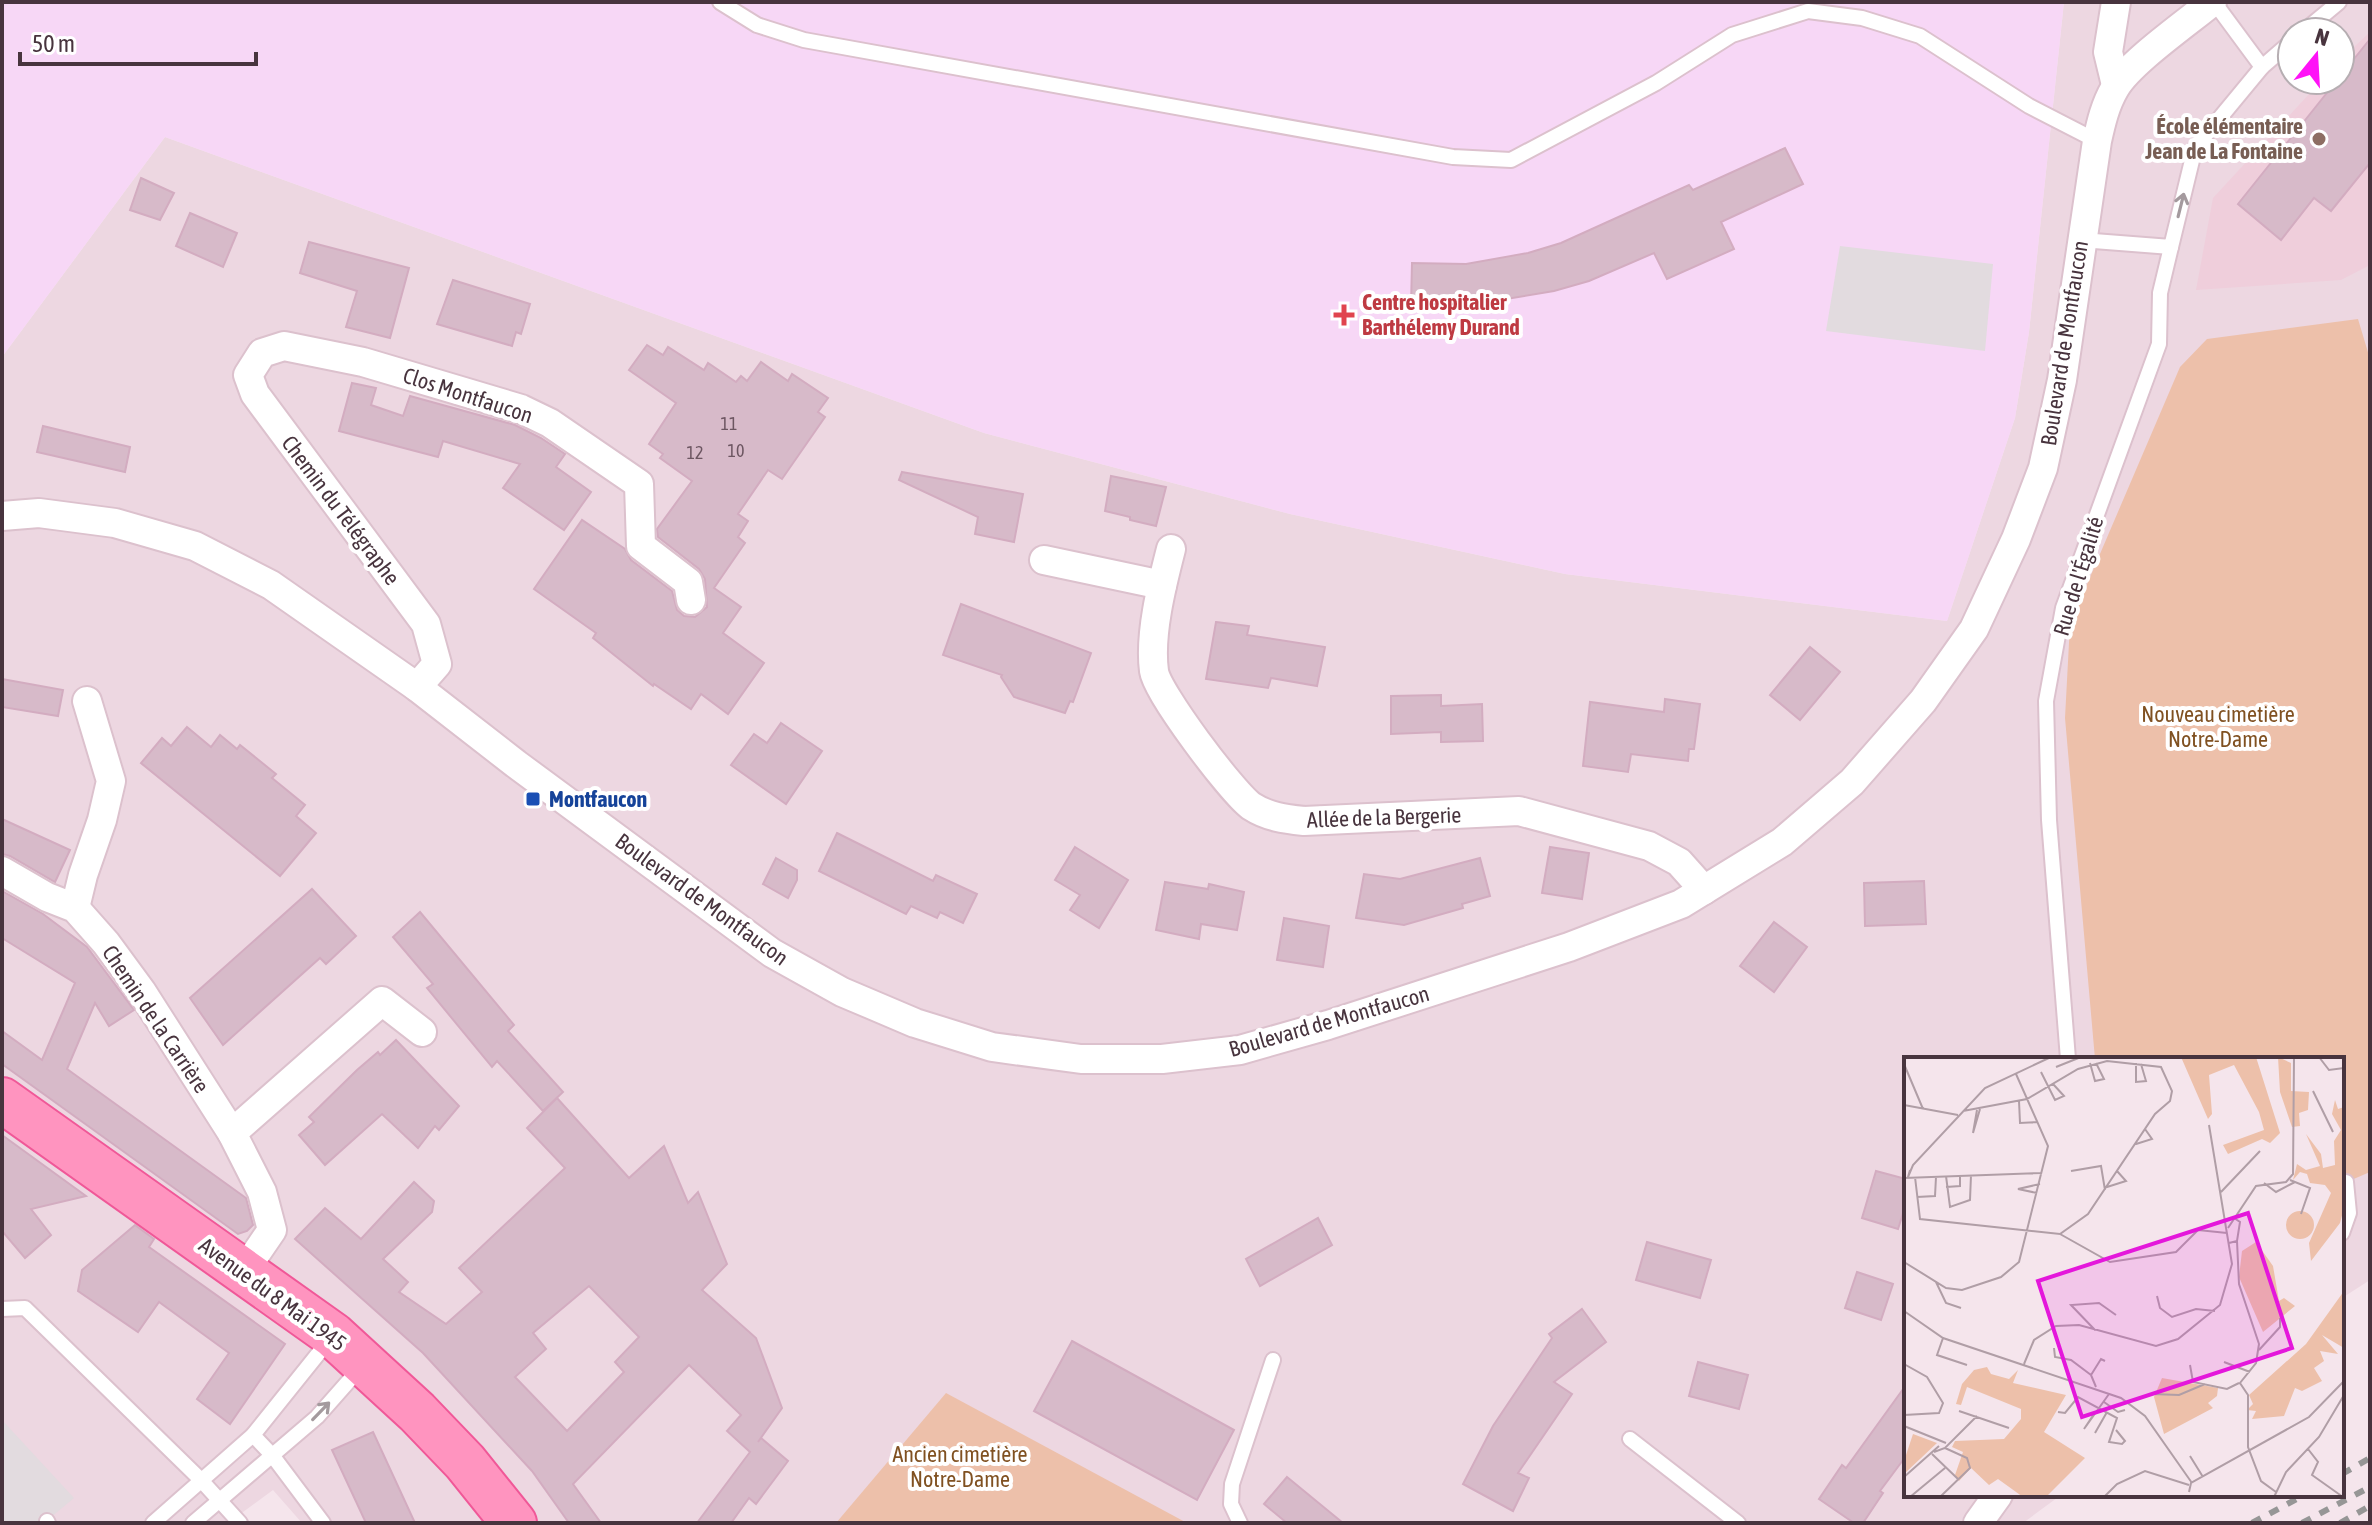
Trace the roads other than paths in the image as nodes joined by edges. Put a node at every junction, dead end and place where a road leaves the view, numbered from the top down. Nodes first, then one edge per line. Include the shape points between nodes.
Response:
1 (720, 2) edge
2 (2116, 2) edge
3 (2213, 2) edge
4 (2339, 2) edge
5 (2322, 16) edge
6 (2276, 55) edge
7 (2262, 67) junction
8 (2116, 85) junction
9 (2097, 141) junction
10 (2081, 240) junction
11 (2171, 247) junction
12 (284, 346) joint
13 (2, 516) edge
14 (1171, 549) dead end
15 (1044, 560) dead end
16 (1162, 585) junction
17 (691, 600) dead end
18 (417, 687) junction
19 (87, 701) dead end
20 (2, 871) edge
21 (1704, 890) junction
22 (75, 908) junction
23 (422, 1032) dead end
24 (2068, 1057) edge
25 (2, 1100) edge
26 (232, 1133) junction
27 (2346, 1182) dead end
28 (2344, 1227) edge
29 (244, 1271) junction
30 (2, 1309) edge
31 (349, 1349) junction
32 (1273, 1360) dead end
33 (253, 1435) junction
34 (1630, 1439) dead end
35 (272, 1455) junction
36 (200, 1479) junction
37 (1997, 1497) edge
38 (219, 1499) junction
39 (153, 1523) edge
40 (193, 1523) edge
41 (240, 1523) edge
42 (323, 1523) edge
43 (514, 1523) edge
44 (1240, 1523) edge
45 (1738, 1523) edge
46 (1978, 1523) edge

1 - 9 lane via 757,25 804,40 1453,157 1511,160 1656,83 1732,35 1808,11 1862,18 1920,36 2029,106
2 - 8 street via 2108,52
3 - 7 lane
3 - 8 street
4 - 5 lane
6 - 7 lane, Rue de l'Égalité
11 -> 7 lane, Rue de l'Égalité via 2195,148
8 - 9 street, Boulevard de Montfaucon
9 - 10 street, Boulevard de Montfaucon
10 - 11 lane
10 - 21 street, Boulevard de Montfaucon via 2062,380 2043,468 1974,629 1923,701 1852,782 1782,842
11 - 24 lane, Rue de l'Égalité via 2160,293 2159,344 2063,608 2046,701 2049,820
12 - 17 street, Clos Montfaucon via 434,382 550,423 639,484 641,546 688,582
12 - 18 street, Chemin du Télégraphe via 262,353 248,375 255,394 426,624 437,664
13 - 18 street, Boulevard de Montfaucon via 39,513 115,523 195,546 271,585
14 - 16 street, Allée de la Bergerie
15 - 16 street
16 - 21 street, Allée de la Bergerie via 1154,673 1230,785 1251,805 1275,818 1304,821 1519,811 1649,846 1679,862
18 - 21 street, Boulevard de Montfaucon via 772,953 871,1005 992,1047 1081,1059 1162,1059 1240,1050 1597,937
19 - 22 street via 111,781
20 - 22 street, Chemin de la Carrière
22 - 26 street, Chemin de la Carrière via 142,992
23 - 26 street via 382,1001
25 - 29 main road, Avenue du 8 Mai 1945
26 - 29 street, Chemin de la Carrière via 262,1192 272,1230
27 - 28 lane via 2349,1213
29 - 31 main road, Avenue du 8 Mai 1945
30 - 36 lane via 25,1308
31 - 33 lane
35 -> 31 lane via 317,1417
31 - 43 main road, Avenue du 8 Mai 1945 via 465,1462
32 - 44 lane via 1232,1484 1231,1504
33 - 35 lane
33 - 36 lane
34 - 45 lane
35 - 38 lane
35 - 42 lane
36 - 38 lane
36 - 39 lane
37 - 46 street
38 - 40 lane
38 - 41 lane

